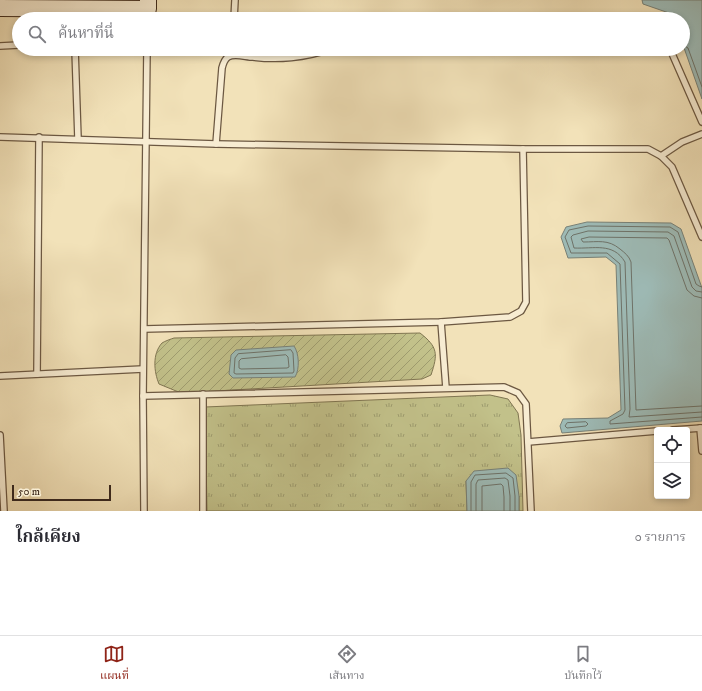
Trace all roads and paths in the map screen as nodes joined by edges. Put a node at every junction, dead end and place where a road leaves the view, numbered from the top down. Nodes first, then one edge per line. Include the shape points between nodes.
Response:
1 (235, 0) edge
2 (0, 8) edge
3 (148, 8) edge
4 (234, 12) edge
5 (12, 45) edge
6 (0, 46) edge
7 (75, 56) edge
8 (147, 56) edge
9 (228, 56) edge
10 (251, 56) edge
11 (306, 56) edge
12 (673, 56) edge
13 (702, 122) edge
14 (702, 134) edge
15 (0, 137) edge
16 (39, 138) junction
17 (78, 139) junction
18 (146, 141) junction
19 (216, 144) junction
20 (523, 149) junction
21 (661, 156) junction
22 (702, 237) edge
23 (441, 322) junction
24 (144, 329) junction
25 (143, 368) junction
26 (37, 374) junction
27 (0, 376) edge
28 (446, 388) junction
29 (203, 394) junction
30 (143, 396) junction
31 (701, 428) edge
32 (690, 429) edge
33 (654, 431) edge
34 (0, 434) edge
35 (528, 442) junction
36 (702, 451) edge
37 (4, 511) edge
38 (144, 511) edge
39 (202, 511) edge
40 (531, 511) edge

1 - 4 lane
2 - 3 main road
5 - 6 lane
7 - 17 lane
8 - 18 lane
9 - 19 lane via 222,68
10 - 11 lane
12 - 13 lane
14 - 21 lane via 682,142
15 - 16 lane
16 - 17 lane
16 - 26 lane
17 - 18 lane
18 - 19 lane
18 - 24 lane
19 - 20 lane
20 - 21 lane via 648,149
20 - 23 lane via 526,302 521,311 510,317
21 - 22 lane via 672,168
23 - 24 lane
23 - 28 lane
24 - 25 lane
25 - 26 lane
25 - 30 lane
26 - 27 lane
28 - 29 lane
28 - 35 lane via 504,387 518,393 526,404
29 - 30 lane
29 - 39 lane
30 - 38 lane
31 - 32 lane
31 - 36 lane
33 - 35 lane
34 - 37 lane
35 - 40 lane

